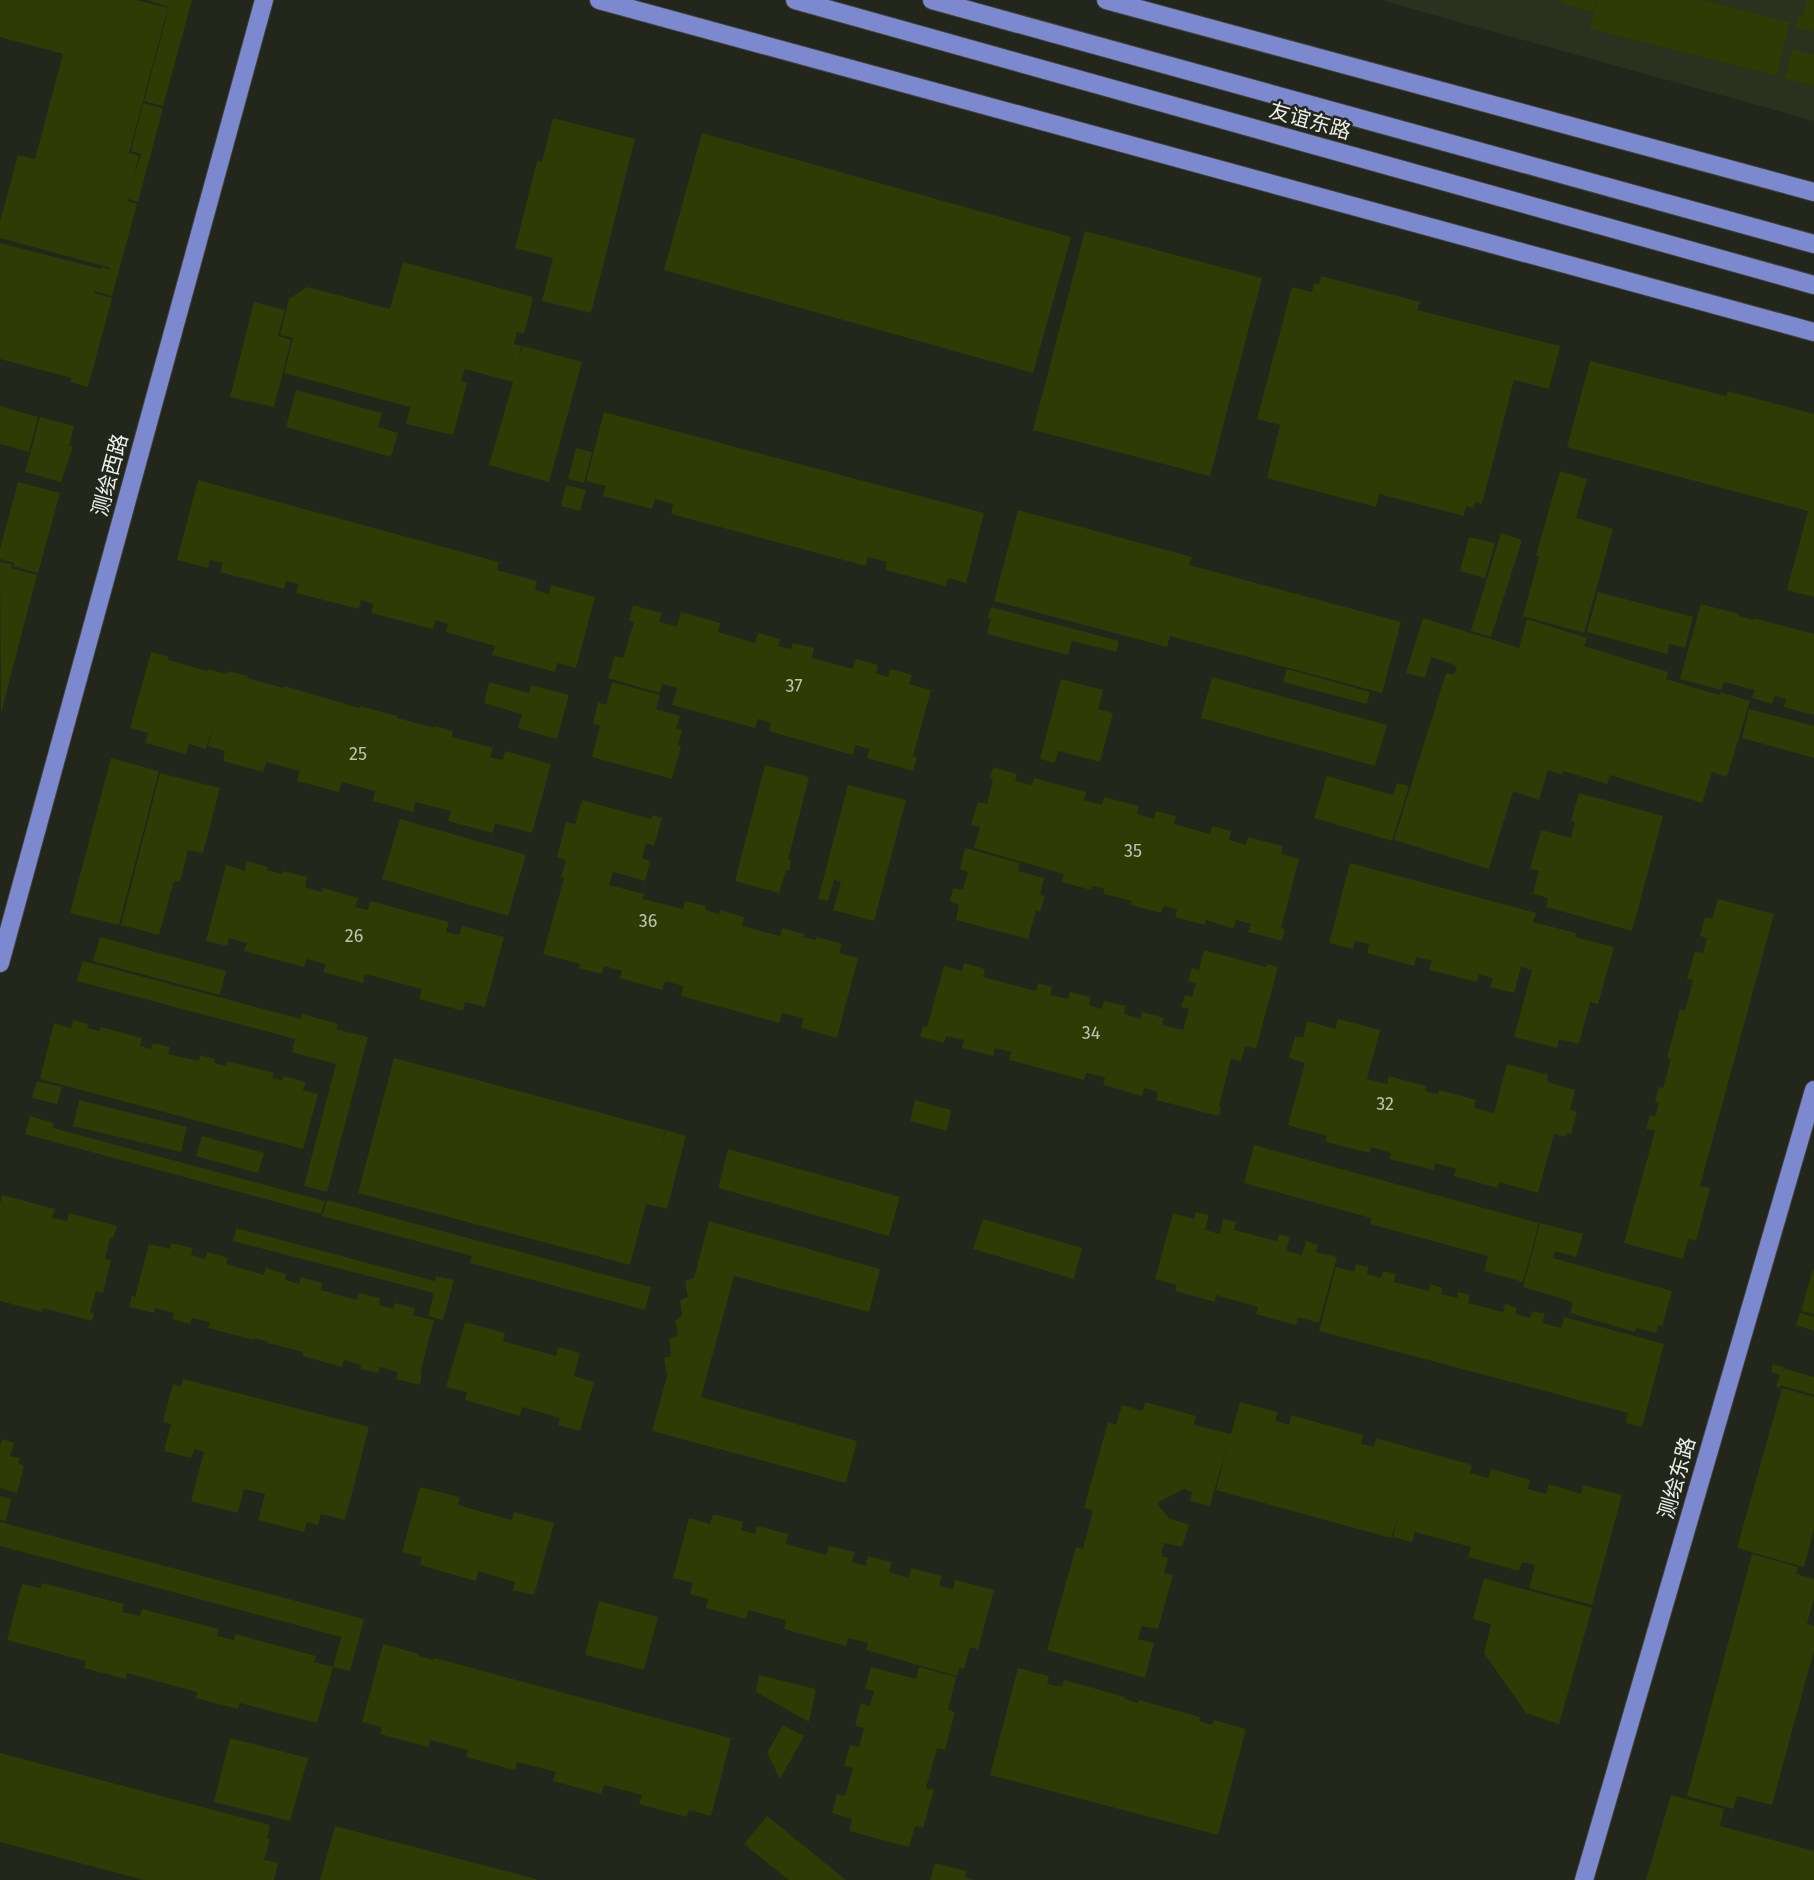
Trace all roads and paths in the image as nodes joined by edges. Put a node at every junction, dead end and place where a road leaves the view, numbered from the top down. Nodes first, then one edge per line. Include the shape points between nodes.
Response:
1 (264, 0) edge
2 (600, 0) edge
3 (795, 0) edge
4 (932, 0) edge
5 (1106, 0) edge
6 (1814, 192) edge
7 (1814, 244) edge
8 (1814, 285) edge
9 (1814, 332) edge
10 (0, 963) edge
11 (1814, 1090) edge
12 (1584, 1880) edge

1 - 10 street, 测绘西路
2 - 9 street
3 - 8 street, 友谊东路
4 - 7 street, 友谊东路
5 - 6 street
11 - 12 street, 测绘东路

